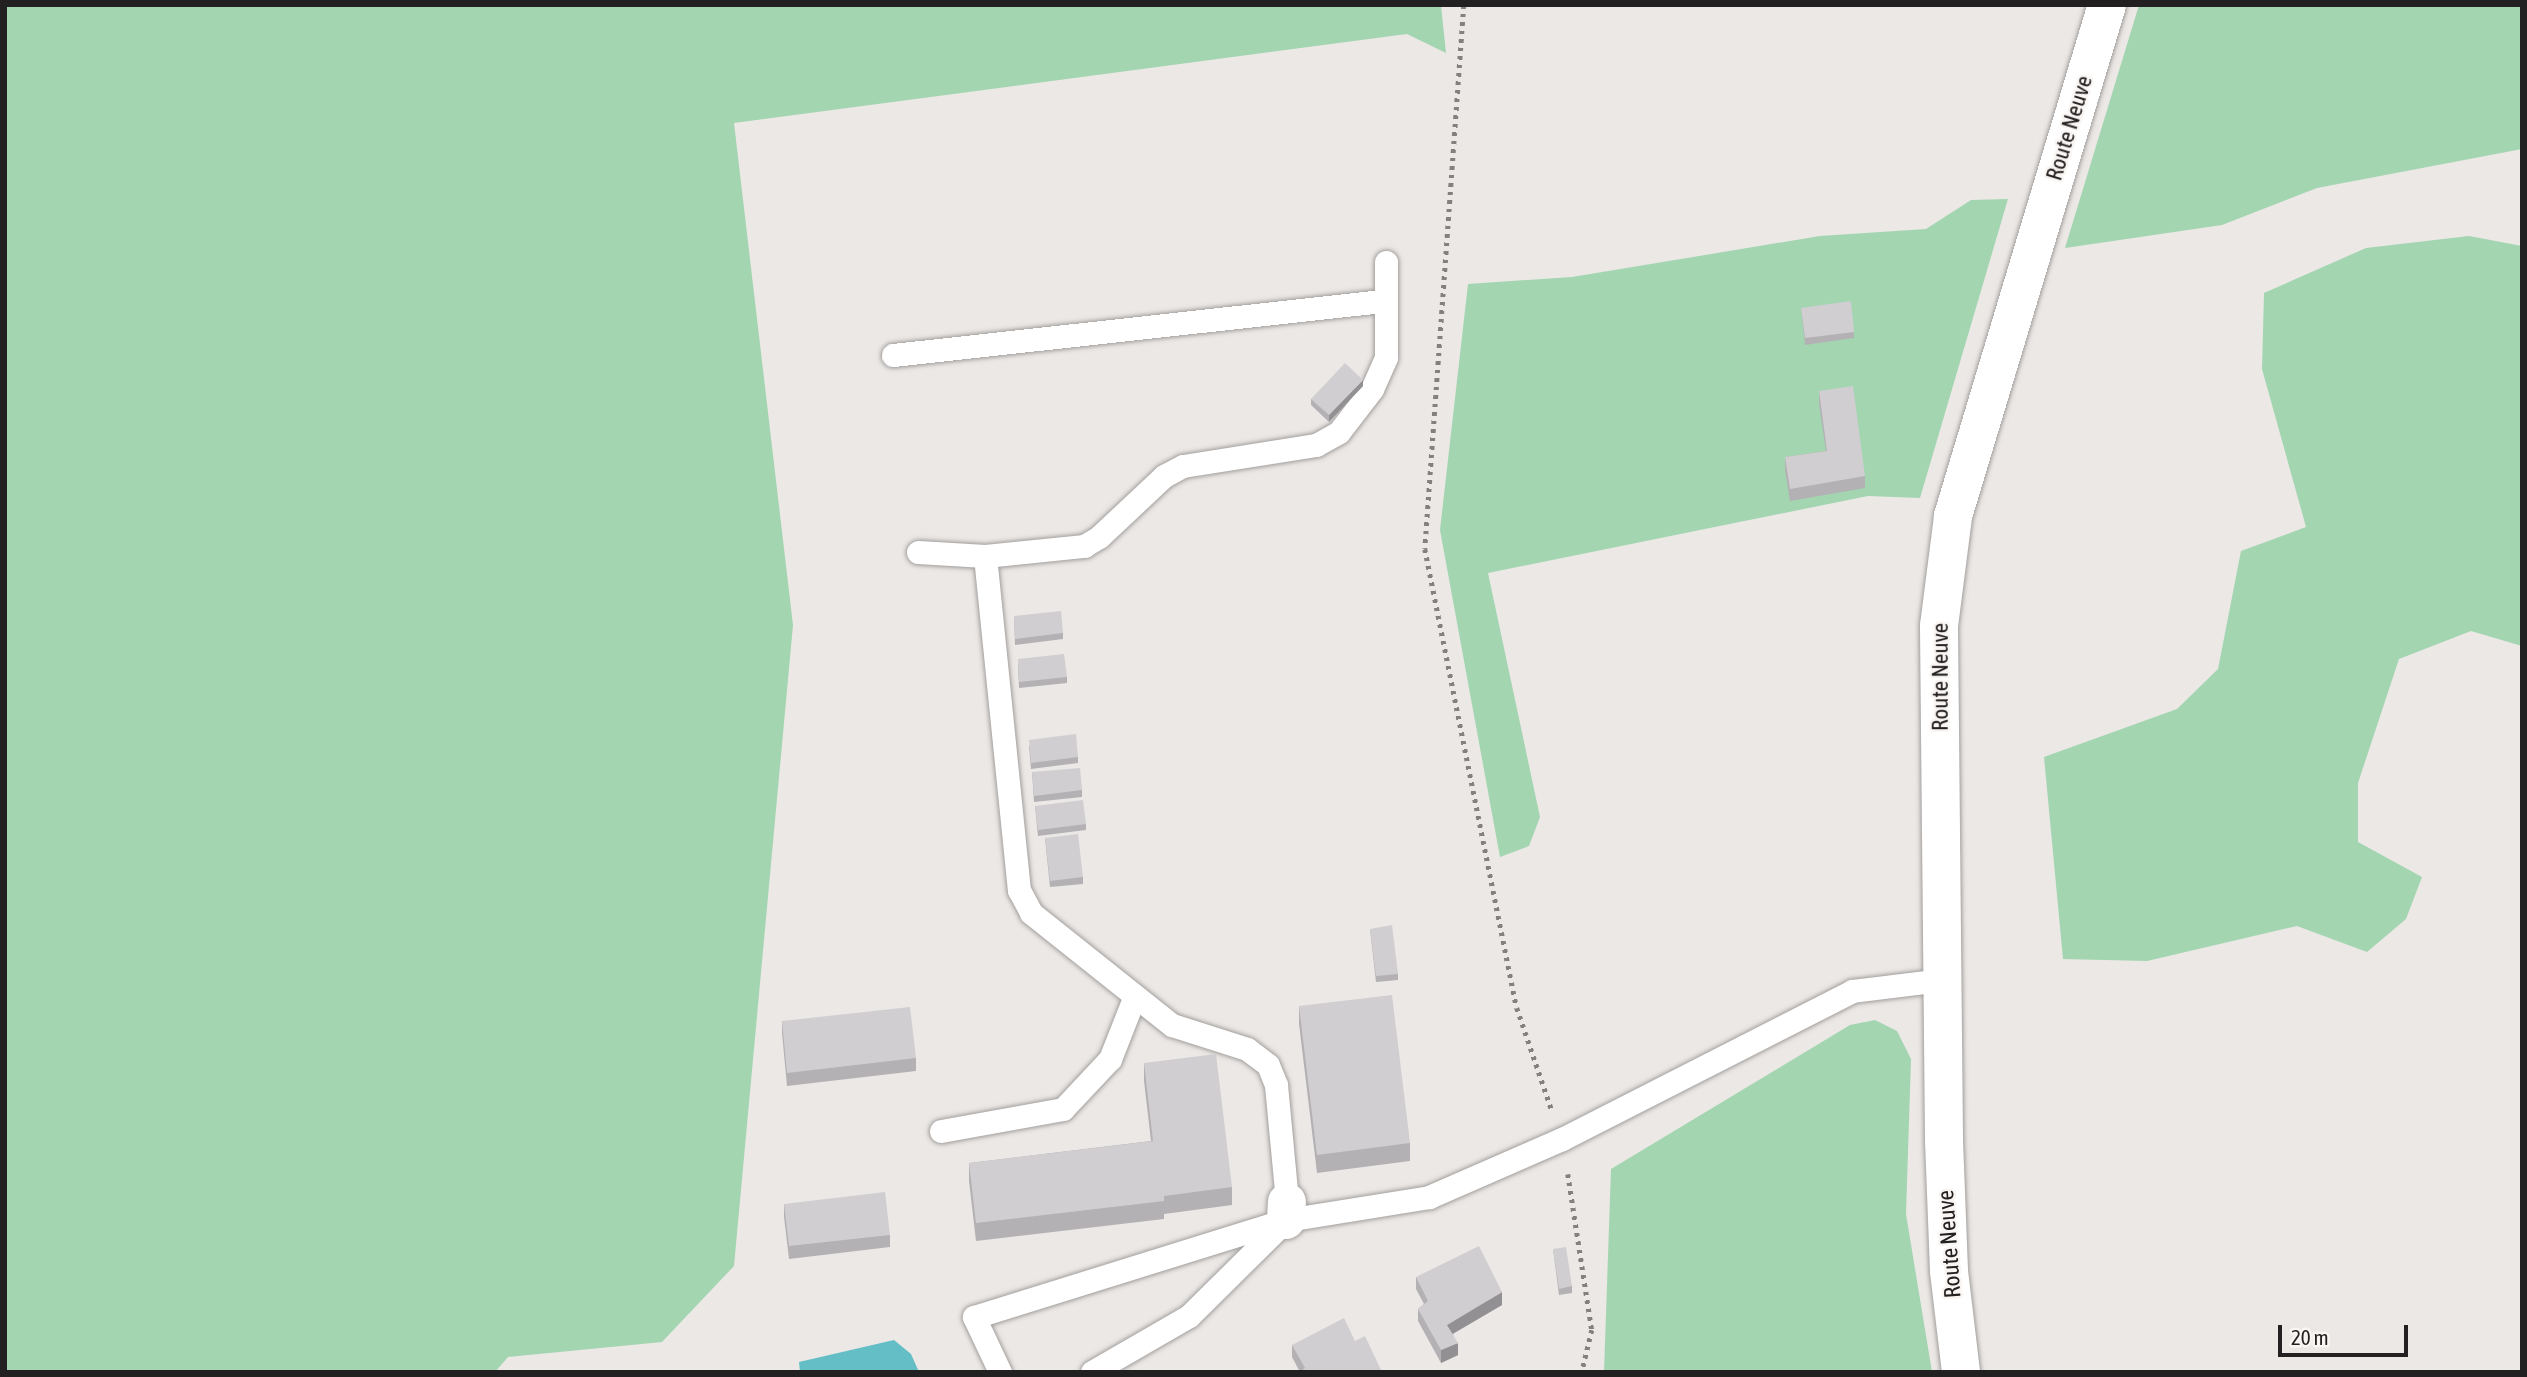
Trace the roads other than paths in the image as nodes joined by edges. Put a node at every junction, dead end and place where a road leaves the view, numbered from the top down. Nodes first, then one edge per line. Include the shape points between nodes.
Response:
1 (2107, 5) edge
2 (1386, 262) dead end
3 (1385, 301) junction
4 (893, 355) dead end
5 (918, 552) dead end
6 (985, 556) junction
7 (1941, 980) junction
8 (1134, 998) junction
9 (941, 1130) dead end
10 (1286, 1211) junction
11 (1000, 1372) edge
12 (1091, 1372) edge
13 (1961, 1372) edge

1 - 7 street, Route Neuve via 1953,516 1939,626
2 - 3 lane
3 - 4 lane
3 - 6 lane via 1386,357 1362,406 1339,432 1316,445 1183,466 1164,476 1099,537 1084,545
5 - 6 lane
6 - 8 lane via 1019,890 1031,913
7 - 10 lane via 1852,991 1562,1139 1429,1196
7 - 13 street, Route Neuve via 1949,1272
8 - 9 lane via 1111,1059 1063,1109
8 - 10 lane via 1172,1025 1247,1049 1268,1065 1276,1085
10 - 11 lane via 974,1317
10 - 12 lane via 1189,1316

